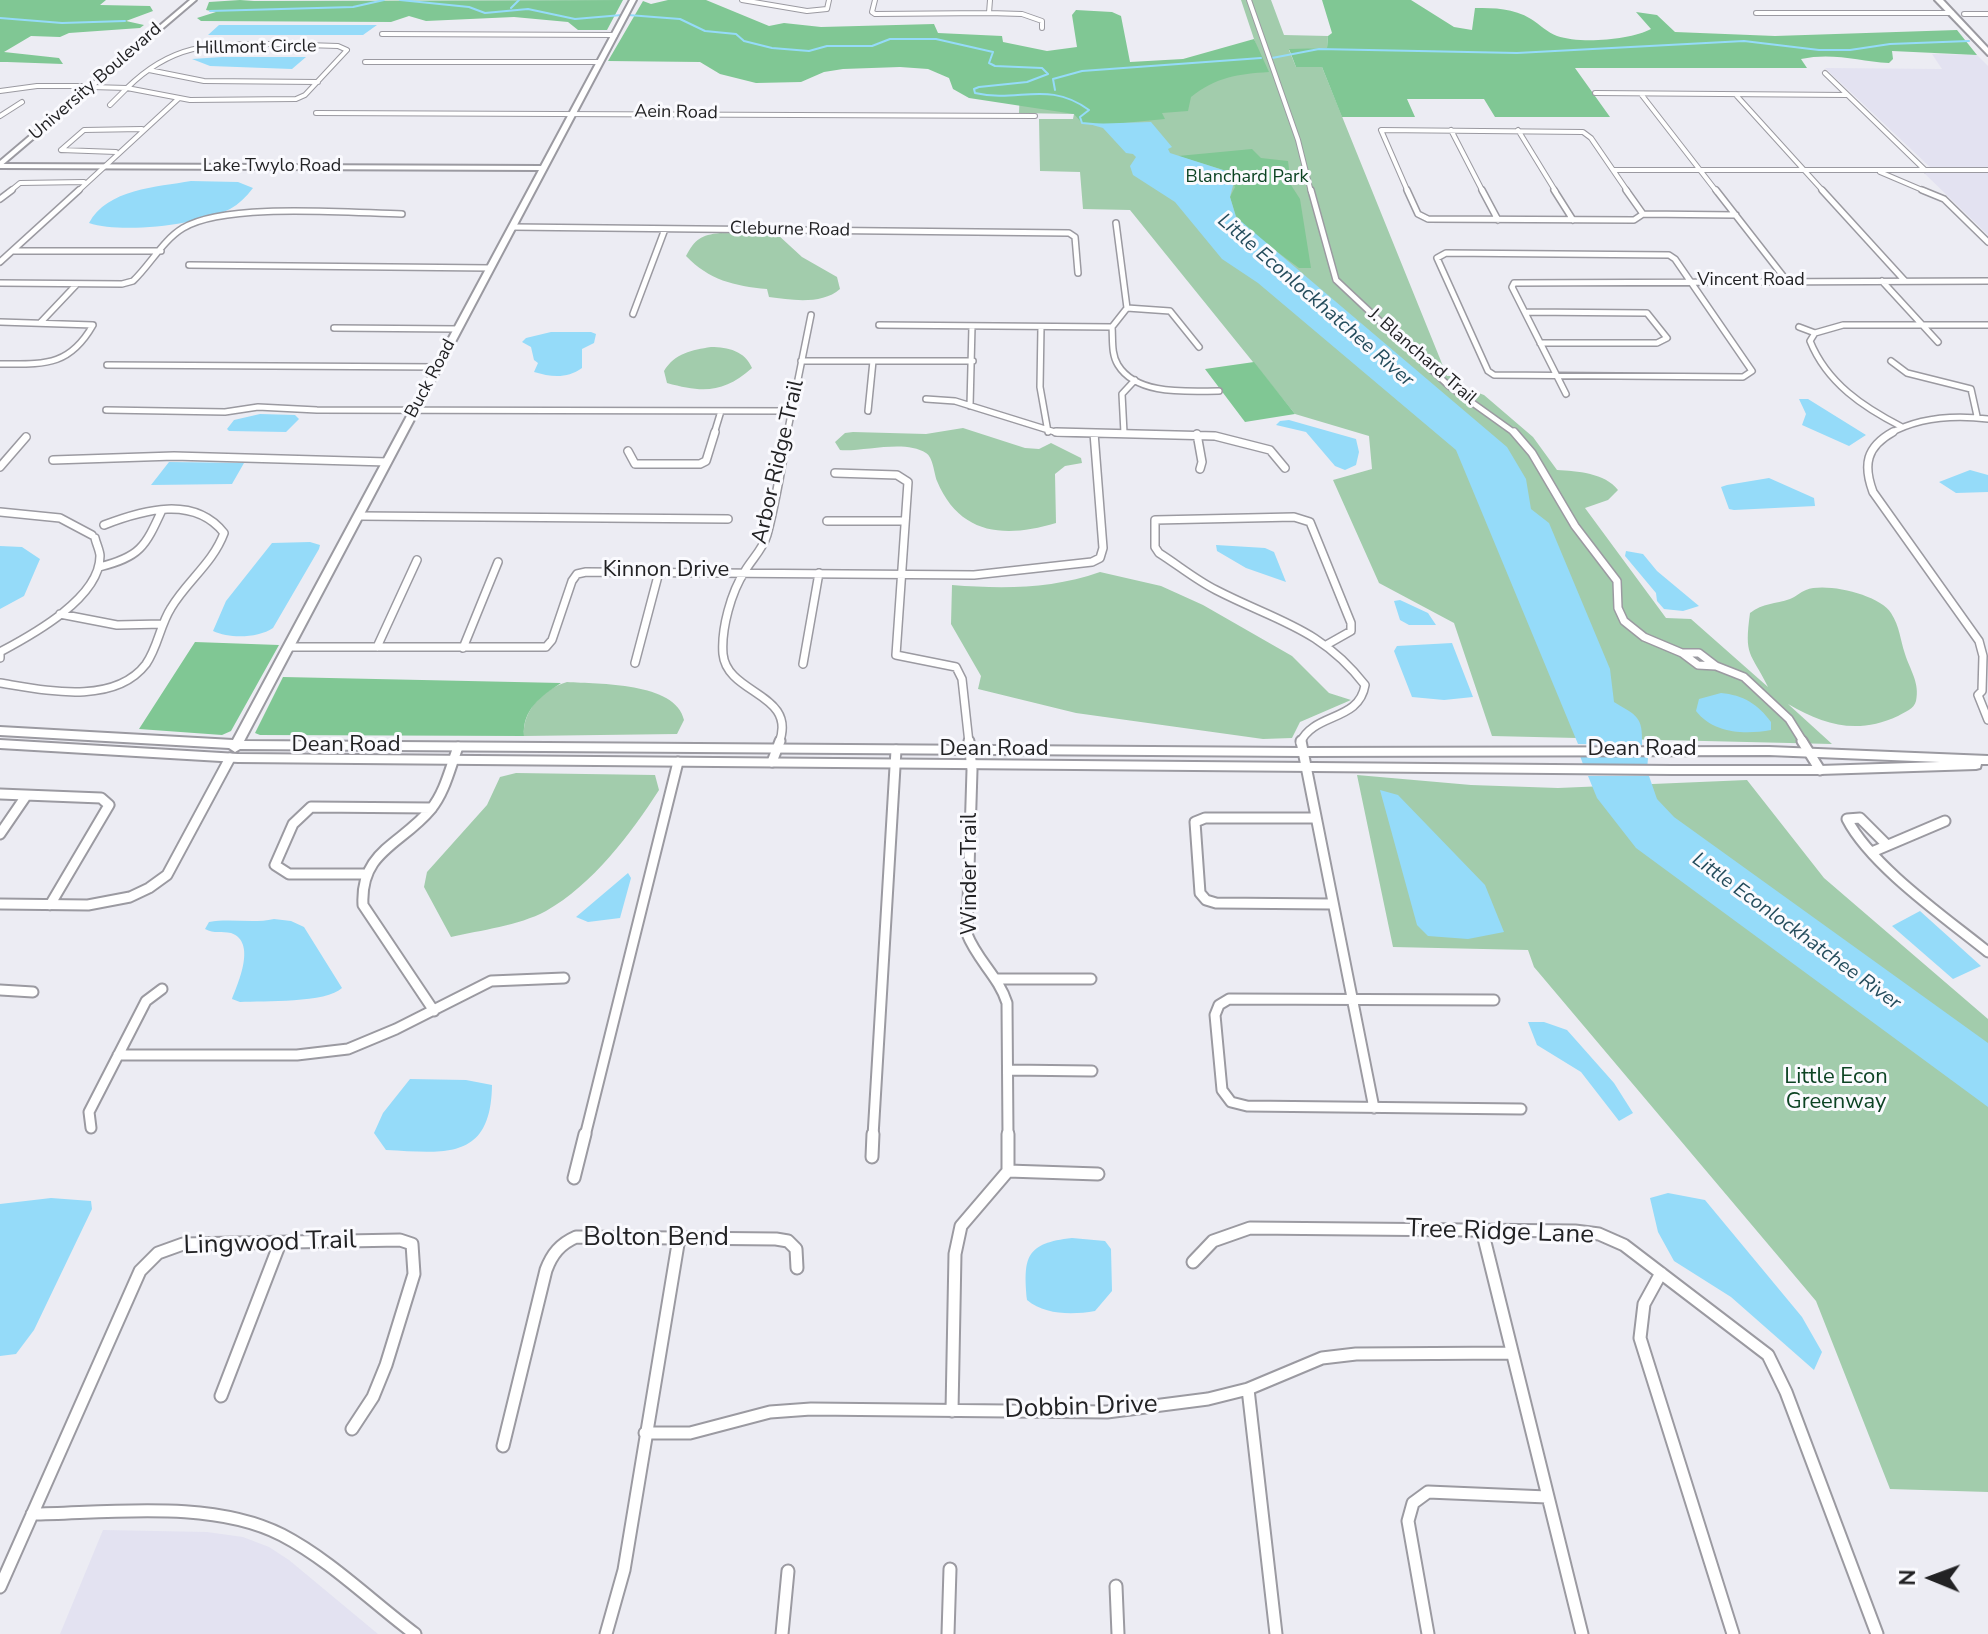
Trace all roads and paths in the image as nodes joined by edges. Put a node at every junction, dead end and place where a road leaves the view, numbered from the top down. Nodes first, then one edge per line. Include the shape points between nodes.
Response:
1 (193, 0) edge
2 (633, 0) edge
3 (742, 0) edge
4 (787, 0) edge
5 (829, 0) edge
6 (875, 0) edge
7 (990, 0) edge
8 (1249, 0) edge
9 (1939, 0) edge
10 (1951, 0) edge
11 (184, 3) edge
12 (784, 7) junction
13 (989, 13) junction
14 (1756, 13) dead end
15 (1952, 13) junction
16 (1965, 15) junction
17 (1988, 15) edge
18 (1042, 28) dead end
19 (382, 34) dead end
20 (615, 35) junction
21 (1988, 40) edge
22 (1988, 50) edge
23 (365, 62) dead end
24 (600, 62) junction
25 (149, 70) junction
26 (1825, 73) dead end
27 (318, 82) junction
28 (91, 83) junction
29 (129, 88) junction
30 (81, 90) junction
31 (0, 92) edge
32 (1595, 93) dead end
33 (1641, 94) junction
34 (1736, 95) junction
35 (1847, 95) junction
36 (178, 99) junction
37 (22, 102) dead end
38 (110, 105) dead end
39 (573, 112) junction
40 (316, 113) dead end
41 (0, 116) edge
42 (1035, 116) dead end
43 (142, 129) junction
44 (1451, 130) junction
45 (1518, 130) junction
46 (117, 152) junction
47 (0, 155) edge
48 (0, 165) edge
49 (101, 166) junction
50 (543, 168) junction
51 (1613, 170) junction
52 (1701, 170) junction
53 (1805, 170) junction
54 (1873, 170) junction
55 (1926, 170) junction
56 (1988, 170) edge
57 (84, 182) junction
58 (0, 199) edge
59 (402, 214) dead end
60 (1643, 214) junction
61 (1736, 215) junction
62 (1498, 220) junction
63 (1573, 220) junction
64 (1116, 223) dead end
65 (512, 227) junction
66 (665, 229) junction
67 (1988, 242) edge
68 (12, 250) junction
69 (161, 251) junction
70 (0, 262) edge
71 (189, 265) dead end
72 (490, 268) junction
73 (1078, 273) dead end
74 (1690, 281) junction
75 (1787, 281) junction
76 (1882, 281) junction
77 (1905, 281) junction
78 (1988, 281) edge
79 (0, 283) edge
80 (77, 284) junction
81 (1127, 308) junction
82 (1525, 312) junction
83 (633, 314) dead end
84 (811, 315) dead end
85 (0, 322) edge
86 (41, 322) junction
87 (879, 325) dead end
88 (1922, 325) junction
89 (1988, 325) edge
90 (972, 326) junction
91 (1041, 327) junction
92 (1112, 327) junction
93 (1799, 327) dead end
94 (334, 328) dead end
95 (458, 329) junction
96 (1815, 333) junction
97 (1938, 342) dead end
98 (1540, 343) junction
99 (1199, 347) dead end
100 (801, 361) junction
101 (873, 361) junction
102 (973, 361) junction
103 (1891, 361) dead end
104 (0, 364) edge
105 (107, 365) dead end
106 (438, 367) junction
107 (1558, 377) junction
108 (1135, 380) junction
109 (1219, 391) dead end
110 (1566, 394) dead end
111 (926, 399) dead end
112 (970, 406) junction
113 (106, 410) dead end
114 (414, 411) junction
115 (721, 411) junction
116 (792, 411) junction
117 (868, 411) dead end
118 (1977, 416) junction
119 (1988, 419) edge
120 (1902, 427) junction
121 (1048, 432) junction
122 (1094, 433) junction
123 (1124, 433) junction
124 (1197, 434) junction
125 (26, 437) dead end
126 (628, 451) dead end
127 (53, 460) dead end
128 (387, 462) junction
129 (0, 467) edge
130 (1285, 468) dead end
131 (1200, 469) dead end
132 (835, 473) dead end
133 (162, 510) junction
134 (0, 512) edge
135 (359, 516) junction
136 (728, 519) dead end
137 (827, 521) dead end
138 (904, 521) junction
139 (104, 525) dead end
140 (417, 560) dead end
141 (498, 562) dead end
142 (99, 567) junction
143 (744, 571) junction
144 (659, 572) junction
145 (819, 573) junction
146 (904, 574) junction
147 (60, 614) junction
148 (163, 624) junction
149 (1328, 644) junction
150 (289, 647) junction
151 (377, 647) junction
152 (463, 648) junction
153 (0, 658) edge
154 (635, 663) dead end
155 (803, 664) dead end
156 (0, 683) edge
157 (1985, 694) edge
158 (1988, 720) edge
159 (0, 731) edge
160 (0, 744) edge
161 (237, 745) junction
162 (458, 747) junction
163 (779, 749) junction
164 (1302, 752) junction
165 (1810, 752) junction
166 (895, 756) junction
167 (971, 757) junction
168 (230, 758) junction
169 (453, 760) junction
170 (678, 762) junction
171 (772, 762) junction
172 (1988, 762) edge
173 (1304, 765) junction
174 (1820, 770) junction
175 (0, 794) edge
176 (26, 796) junction
177 (432, 808) junction
178 (1315, 818) junction
179 (1945, 821) dead end
180 (0, 834) edge
181 (1887, 845) junction
182 (1872, 852) junction
183 (363, 874) junction
184 (0, 904) edge
185 (1332, 904) junction
186 (50, 905) junction
187 (1988, 938) edge
188 (1977, 943) junction
189 (1988, 952) edge
190 (564, 978) dead end
191 (998, 979) junction
192 (1091, 979) dead end
193 (162, 989) dead end
194 (0, 990) edge
195 (33, 992) dead end
196 (1494, 1000) dead end
197 (1353, 1001) junction
198 (434, 1011) junction
199 (118, 1055) junction
200 (1009, 1070) junction
201 (1092, 1071) dead end
202 (1374, 1108) junction
203 (1521, 1109) dead end
204 (91, 1128) dead end
205 (872, 1157) dead end
206 (1008, 1171) junction
207 (1098, 1174) dead end
208 (574, 1178) dead end
209 (1482, 1230) junction
210 (679, 1238) junction
211 (280, 1243) junction
212 (1193, 1262) dead end
213 (797, 1268) dead end
214 (1661, 1273) junction
215 (1512, 1353) junction
216 (1248, 1389) junction
217 (221, 1396) dead end
218 (952, 1411) junction
219 (352, 1429) dead end
220 (645, 1433) junction
221 (503, 1446) dead end
222 (1547, 1497) junction
223 (32, 1514) junction
224 (950, 1569) dead end
225 (788, 1571) dead end
226 (1116, 1586) dead end
227 (0, 1587) edge
228 (415, 1634) edge
229 (606, 1634) edge
230 (782, 1634) edge
231 (948, 1634) edge
232 (1118, 1634) edge
233 (1276, 1634) edge
234 (1428, 1634) edge
235 (1582, 1634) edge
236 (1733, 1634) edge
237 (1877, 1634) edge

1 - 11 main road, University Boulevard
2 - 20 main road, Buck Road
3 - 12 street
4 - 12 street
5 - 12 street via 823,10
6 - 13 street via 872,12 878,15
7 - 13 street
8 - 165 street, J. Blanchard Trail via 1298,140 1334,277 1449,386 1515,433 1532,453 1575,526 1617,581 1624,621 1693,664 1744,677 1776,705
9 - 15 highway
10 - 16 highway
11 - 28 main road, University Boulevard
11 - 28 main road, University Boulevard
13 - 18 street via 1032,16 1042,21
14 - 15 street
15 - 22 highway
16 - 17 street
16 - 21 highway
19 - 20 street
20 - 24 main road, Buck Road
23 - 24 street
24 - 39 main road, Buck Road
25 - 27 street via 204,81
25 - 27 street, Hillmont Circle via 174,53 207,47 346,48
25 - 29 street, Hillmont Circle
26 - 35 street
27 - 36 street, Hillmont Circle via 296,99
28 - 29 street, Hillmont Circle
28 - 30 main road, University Boulevard
29 - 36 street, Hillmont Circle
29 - 38 street
30 - 31 street
30 - 47 main road, University Boulevard
30 - 48 main road, University Boulevard
32 - 33 street
33 - 34 street
33 - 52 street
34 - 35 street
34 - 53 street
35 - 55 street
36 - 43 street
37 - 41 street
39 - 40 street, Aein Road
39 - 42 street, Aein Road
39 - 50 main road, Buck Road
43 - 46 street
43 - 46 street via 84,130 61,150
44 - 45 street
44 - 62 street
44 - 62 street via 1381,130 1418,214
45 - 51 street via 1583,132
45 - 63 street
46 - 49 street
48 - 49 main road, Lake Twylo Road
49 - 50 main road, Lake Twylo Road
49 - 57 street
50 - 65 main road, Buck Road
51 - 52 street
51 - 60 street
52 - 53 street
52 - 61 street
53 - 54 street
53 - 77 street
54 - 55 street
54 - 67 street via 1935,193
55 - 56 street
57 - 58 street via 20,183
57 - 68 street
59 - 69 street via 247,214 184,226
60 - 61 street
60 - 63 street via 1634,220
61 - 75 street
62 - 63 street
64 - 81 street
65 - 66 street, Cleburne Road
65 - 72 main road, Buck Road
66 - 73 street, Cleburne Road via 1069,233 1075,237
66 - 83 street
68 - 69 street
68 - 70 street
69 - 80 street via 133,281
71 - 72 street
72 - 95 main road, Buck Road
74 - 75 street, Vincent Road
74 - 82 street, Vincent Road via 1514,283
74 - 107 street via 1752,371 1749,375
74 - 107 street via 1675,259 1659,253 1440,255 1488,371
75 - 76 street, Vincent Road
76 - 77 street, Vincent Road
76 - 88 street
77 - 78 street, Vincent Road
79 - 80 street
80 - 86 street
81 - 92 street
81 - 99 street via 1170,311
82 - 98 street
82 - 98 street via 1647,313 1667,338 1657,343
84 - 100 street, Arbor Ridge Trail
85 - 86 street
86 - 104 street via 93,325 61,361
87 - 90 street
88 - 89 street
88 - 96 street via 1843,325
88 - 97 street
90 - 91 street
90 - 102 street
91 - 92 street
91 - 121 street via 1040,387
92 - 108 street via 1118,364
93 - 96 street
94 - 95 street
95 - 106 main road, Buck Road
96 - 120 street via 1812,349 1842,388 1863,407
98 - 107 street
100 - 101 street
100 - 116 street, Arbor Ridge Trail
101 - 102 street
101 - 117 street
102 - 112 street
103 - 118 street via 1903,373 1952,380 1971,389
105 - 106 street
106 - 114 main road, Buck Road
107 - 110 street
108 - 109 street via 1165,388
108 - 123 street via 1122,394
111 - 112 street
112 - 121 street
113 - 114 street
114 - 115 street
114 - 128 main road, Buck Road
115 - 116 street
115 - 126 street via 710,456 700,464 635,464
116 - 143 street, Arbor Ridge Trail via 767,536
118 - 119 street
118 - 120 street via 1943,416
120 - 157 street via 1864,458 1865,479 1971,627 1983,656
121 - 122 street
122 - 123 street
122 - 146 street, Kinnon Drive via 1100,558 989,574
123 - 124 street
124 - 130 street via 1270,450
124 - 131 street
125 - 129 street
127 - 128 street via 174,456
128 - 135 main road, Buck Road
132 - 138 street, Winder Trail via 905,478
133 - 139 street
133 - 142 street via 133,559
133 - 148 street via 208,515 224,533 220,548
134 - 142 street via 77,523 99,545
135 - 136 street
135 - 150 main road, Buck Road
137 - 138 street
138 - 146 street, Winder Trail
140 - 151 street
141 - 152 street
142 - 147 street via 83,594
143 - 144 street, Kinnon Drive
143 - 145 street, Kinnon Drive
143 - 163 street, Arbor Ridge Trail via 722,653 730,675 778,707
144 - 152 street, Kinnon Drive via 577,574 546,647
144 - 154 street
145 - 146 street, Kinnon Drive
145 - 155 street
146 - 167 street, Winder Trail via 896,655 956,667
147 - 148 street via 117,625
147 - 153 street via 0,652
148 - 156 street via 143,668 110,685 61,693
149 - 149 street via 1290,621 1217,591 1159,553 1155,520 1294,517 1310,522 1351,623 1346,637
149 - 164 street via 1357,674 1365,694 1355,709 1302,735
150 - 151 street, Kinnon Drive
150 - 161 main road, Buck Road
151 - 152 street, Kinnon Drive
157 - 158 street via 1978,695
159 - 161 main road, Dean Road
160 - 168 main road, Dean Road
161 - 162 main road, Dean Road
161 - 168 main road, Buck Road
162 - 163 main road, Dean Road
162 - 169 street
163 - 166 main road, Dean Road
163 - 171 street, Arbor Ridge Trail
164 - 165 main road, Dean Road
164 - 167 main road, Dean Road
164 - 173 street
165 - 172 main road, Dean Road
165 - 174 street, J. Blanchard Trail
166 - 167 main road, Dean Road
166 - 171 main road, Dean Road
166 - 205 street
167 - 173 main road, Dean Road
167 - 191 street, Winder Trail via 967,934 970,947
168 - 169 main road, Dean Road
168 - 186 street via 167,875 151,889 97,905
169 - 170 main road, Dean Road
169 - 177 street
170 - 171 main road, Dean Road
170 - 208 street
172 - 174 main road, Dean Road
173 - 174 main road, Dean Road
173 - 178 street
175 - 176 street
176 - 180 street
176 - 186 street via 101,798 109,805
177 - 183 street
177 - 183 street via 311,807 296,819 275,865 289,874
178 - 185 street
178 - 185 street via 1195,822 1200,893 1216,903
179 - 181 street
181 - 182 street
181 - 182 street via 1860,818 1847,819
182 - 188 street
183 - 198 street via 363,905
184 - 186 street
185 - 197 street
187 - 188 street
188 - 189 street
190 - 198 street via 491,981
191 - 192 street
191 - 200 street, Winder Trail via 1007,1003
193 - 199 street via 146,1001
194 - 195 street
196 - 197 street
197 - 202 street
197 - 202 street via 1233,998 1217,1006 1222,1090 1231,1102 1247,1106
198 - 199 street via 374,1040 320,1053
199 - 204 street via 89,1112
200 - 201 street
200 - 206 street, Winder Trail
202 - 203 street
206 - 207 street
206 - 218 street via 961,1226 955,1254
209 - 212 street, Tree Ridge Lane via 1250,1228 1213,1241
209 - 214 street, Tree Ridge Lane via 1599,1234 1624,1245
209 - 215 street
210 - 213 street, Bolton Bend via 788,1241 796,1249
210 - 220 street
210 - 221 street, Bolton Bend via 576,1237 557,1249 546,1270
211 - 217 street
211 - 219 street, Lingwood Trail via 412,1244 414,1274 386,1365
211 - 223 street, Lingwood Trail via 183,1244 150,1257
214 - 236 street via 1642,1304 1640,1338
214 - 237 street, Tree Ridge Lane via 1768,1355
215 - 216 street, Dobbin Drive via 1322,1358
215 - 222 street
216 - 218 street, Dobbin Drive via 1107,1412
216 - 233 street
218 - 220 street, Dobbin Drive via 770,1412 690,1433
220 - 229 street via 624,1570
222 - 234 street via 1428,1492 1409,1507
222 - 235 street
223 - 227 street, Lingwood Trail
223 - 228 street via 215,1514 249,1521 281,1534
224 - 231 street
225 - 230 street
226 - 232 street

